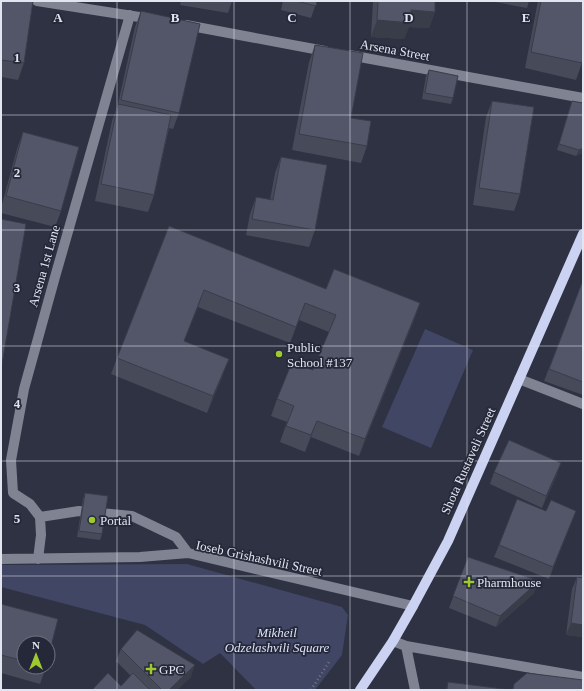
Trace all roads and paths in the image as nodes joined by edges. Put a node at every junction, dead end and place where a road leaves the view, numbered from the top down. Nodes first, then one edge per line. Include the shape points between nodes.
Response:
1 (37, 1) edge
2 (130, 15) junction
3 (161, 21) edge
4 (177, 24) edge
5 (583, 98) edge
6 (582, 236) edge
7 (519, 379) junction
8 (583, 404) edge
9 (40, 517) junction
10 (188, 553) junction
11 (1, 559) edge
12 (38, 559) junction
13 (413, 606) junction
14 (393, 641) junction
15 (406, 646) junction
16 (330, 662) dead end
17 (583, 677) edge
18 (310, 690) edge
19 (360, 690) edge
20 (415, 690) edge

1 - 2 street
2 - 3 street
2 - 9 street, Arsena 1st Lane via 26,381 11,460 13,493 30,504
4 - 5 street, Arsena Street
6 - 7 main road, Shota Rustaveli Street
7 - 8 street
7 - 13 main road, Shota Rustaveli Street via 448,541
9 - 10 street via 79,511 132,516 176,537
9 - 12 street
10 - 12 street, Ioseb Grishashvili Street via 140,557
10 - 13 street, Ioseb Grishashvili Street
11 - 12 street, Ioseb Grishashvili Street
13 - 14 main road, Shota Rustaveli Street
14 - 15 street
14 - 19 main road, Shota Rustaveli Street
15 - 17 street
15 - 20 street
16 - 18 path

